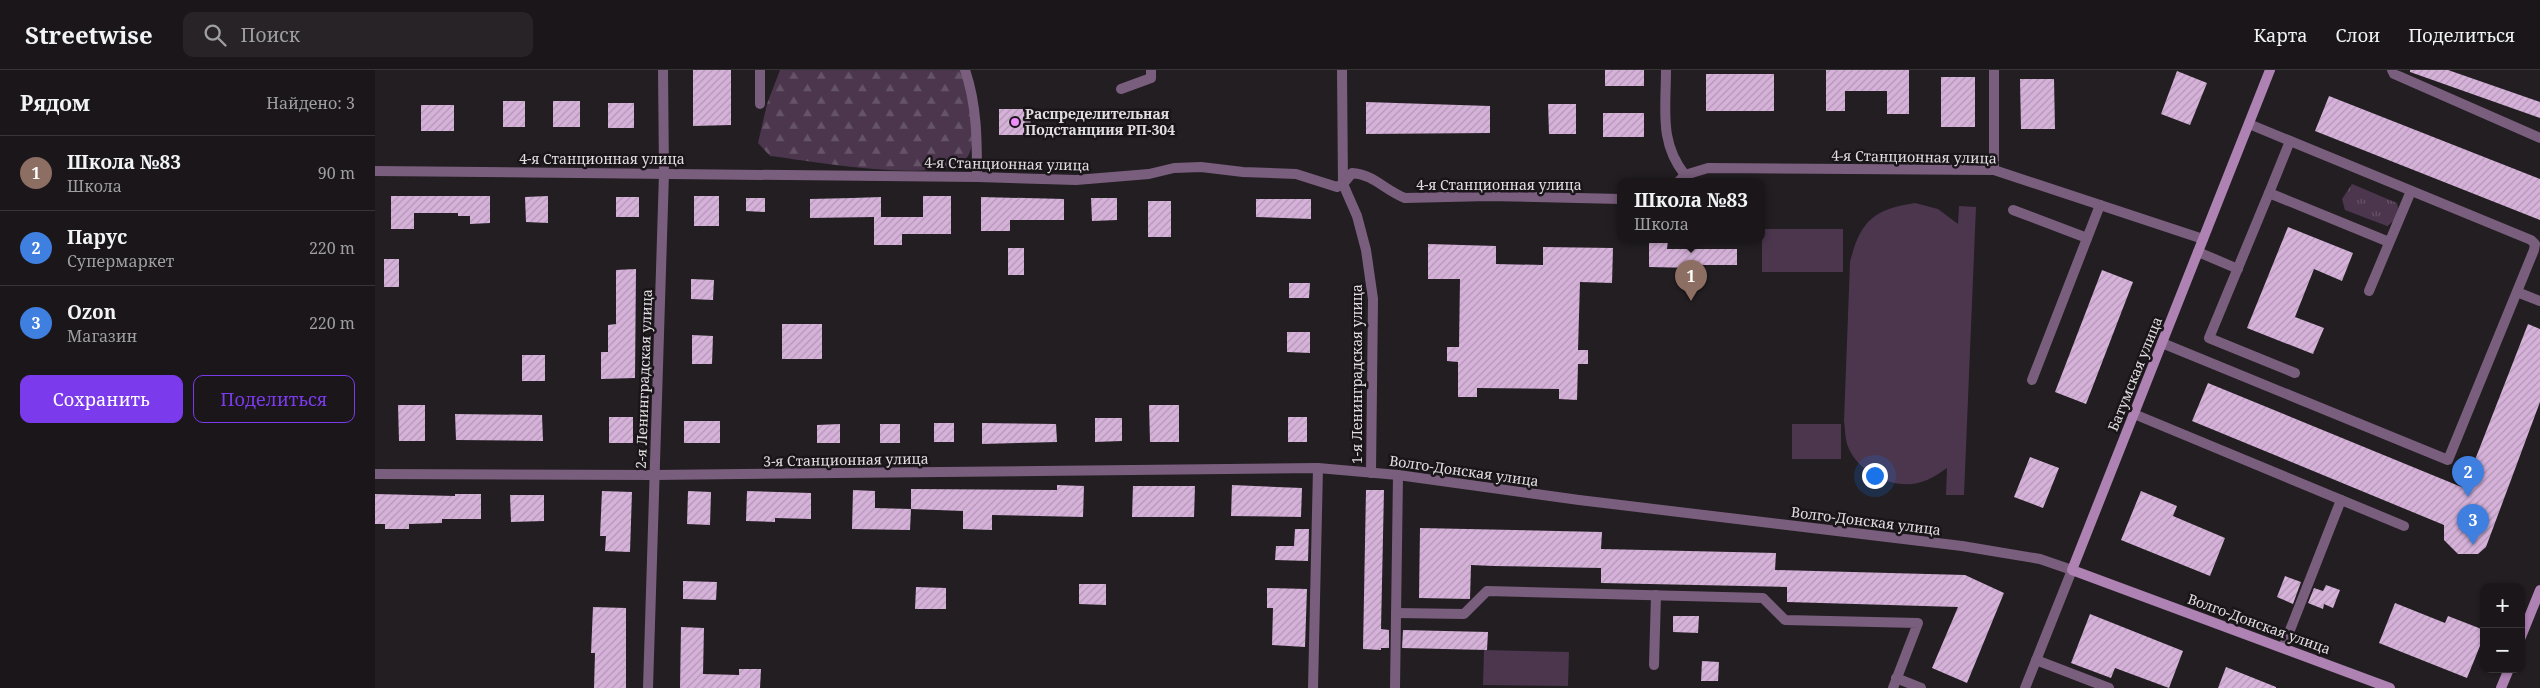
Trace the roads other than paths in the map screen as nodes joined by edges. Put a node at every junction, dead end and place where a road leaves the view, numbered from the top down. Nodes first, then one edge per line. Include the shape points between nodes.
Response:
1 (663, 70) edge
2 (760, 70) edge
3 (965, 70) edge
4 (1151, 70) edge
5 (1342, 70) edge
6 (1666, 70) edge
7 (1993, 70) edge
8 (2270, 70) edge
9 (2392, 70) edge
10 (1121, 89) dead end
11 (760, 104) dead end
12 (2249, 124) junction
13 (2540, 138) edge
14 (2290, 141) junction
15 (1994, 170) junction
16 (375, 171) edge
17 (664, 173) junction
18 (977, 177) junction
19 (1682, 178) edge
20 (1684, 178) edge
21 (1343, 184) junction
22 (2411, 190) junction
23 (2269, 193) junction
24 (1617, 199) edge
25 (2100, 205) junction
26 (2013, 210) dead end
27 (2087, 238) junction
28 (2203, 239) junction
29 (2389, 242) junction
30 (2198, 252) junction
31 (2238, 269) junction
32 (2369, 291) dead end
33 (2517, 292) junction
34 (2540, 301) edge
35 (2162, 343) junction
36 (2295, 373) dead end
37 (2031, 380) dead end
38 (2134, 414) junction
39 (1318, 468) junction
40 (1371, 473) junction
41 (375, 474) edge
42 (655, 475) junction
43 (1398, 475) junction
44 (2341, 500) junction
45 (2404, 526) dead end
46 (2072, 570) junction
47 (2540, 590) edge
48 (1656, 595) junction
49 (2537, 605) edge
50 (1396, 613) junction
51 (2525, 629) edge
52 (2283, 648) junction
53 (2037, 660) junction
54 (1654, 665) dead end
55 (2507, 673) edge
56 (1894, 683) edge
57 (648, 688) edge
58 (1313, 688) edge
59 (1395, 688) edge
60 (1921, 688) edge
61 (2025, 688) edge
62 (2109, 688) edge
63 (2390, 688) edge
64 (2501, 688) edge

1 - 17 street, 2-я Ленинградская улица
2 - 11 street
3 - 18 street via 977,124
4 - 10 street via 1151,78
5 - 21 street, 1-я Ленинградская улица
6 - 19 street via 1667,143
7 - 15 street
8 - 12 street, Батумская улица
9 - 13 street via 2394,74
12 - 14 street
12 - 28 street, Батумская улица
14 - 22 street
14 - 23 street
15 - 20 street, 4-я Станционная улица via 1708,168
15 - 25 street, 4-я Станционная улица
16 - 17 street, 4-я Станционная улица
17 - 18 street, 4-я Станционная улица
17 - 42 street, 2-я Ленинградская улица
18 - 21 street, 4-я Станционная улица via 1076,180 1201,167 1296,174 1328,186
21 - 24 street, 4-я Станционная улица via 1352,173 1365,174 1393,194 1405,198
21 - 40 street, 1-я Ленинградская улица via 1357,216 1372,290
22 - 29 street
22 - 33 street via 2531,240 2535,244 2534,250
23 - 29 street
23 - 31 street
25 - 27 street
25 - 28 street, 4-я Станционная улица
26 - 27 street
27 - 37 street
28 - 30 street, Батумская улица
29 - 32 street
30 - 31 street
30 - 35 street, Батумская улица
31 - 36 street via 2209,338
33 - 34 street
33 - 35 street via 2448,460
35 - 38 street, Батумская улица
38 - 44 street
38 - 46 street, Батумская улица
39 - 40 street, Волго-Донская улица
39 - 42 street, 3-я Станционная улица
39 - 58 street
40 - 43 street, Волго-Донская улица
41 - 42 street, 3-я Станционная улица
42 - 57 street, 2-я Ленинградская улица
43 - 46 street, Волго-Донская улица via 1962,546 2040,559
43 - 50 street
44 - 45 street
44 - 52 street
46 - 52 street, Волго-Донская улица
46 - 53 street, Батумская улица
47 - 49 street
48 - 50 street via 1487,591 1464,614
48 - 54 street
48 - 56 street via 1763,598 1785,620 1917,624
49 - 51 street
50 - 59 street
52 - 63 street, Волго-Донская улица
53 - 61 street, Батумская улица
53 - 62 street
55 - 64 street
56 - 60 street

